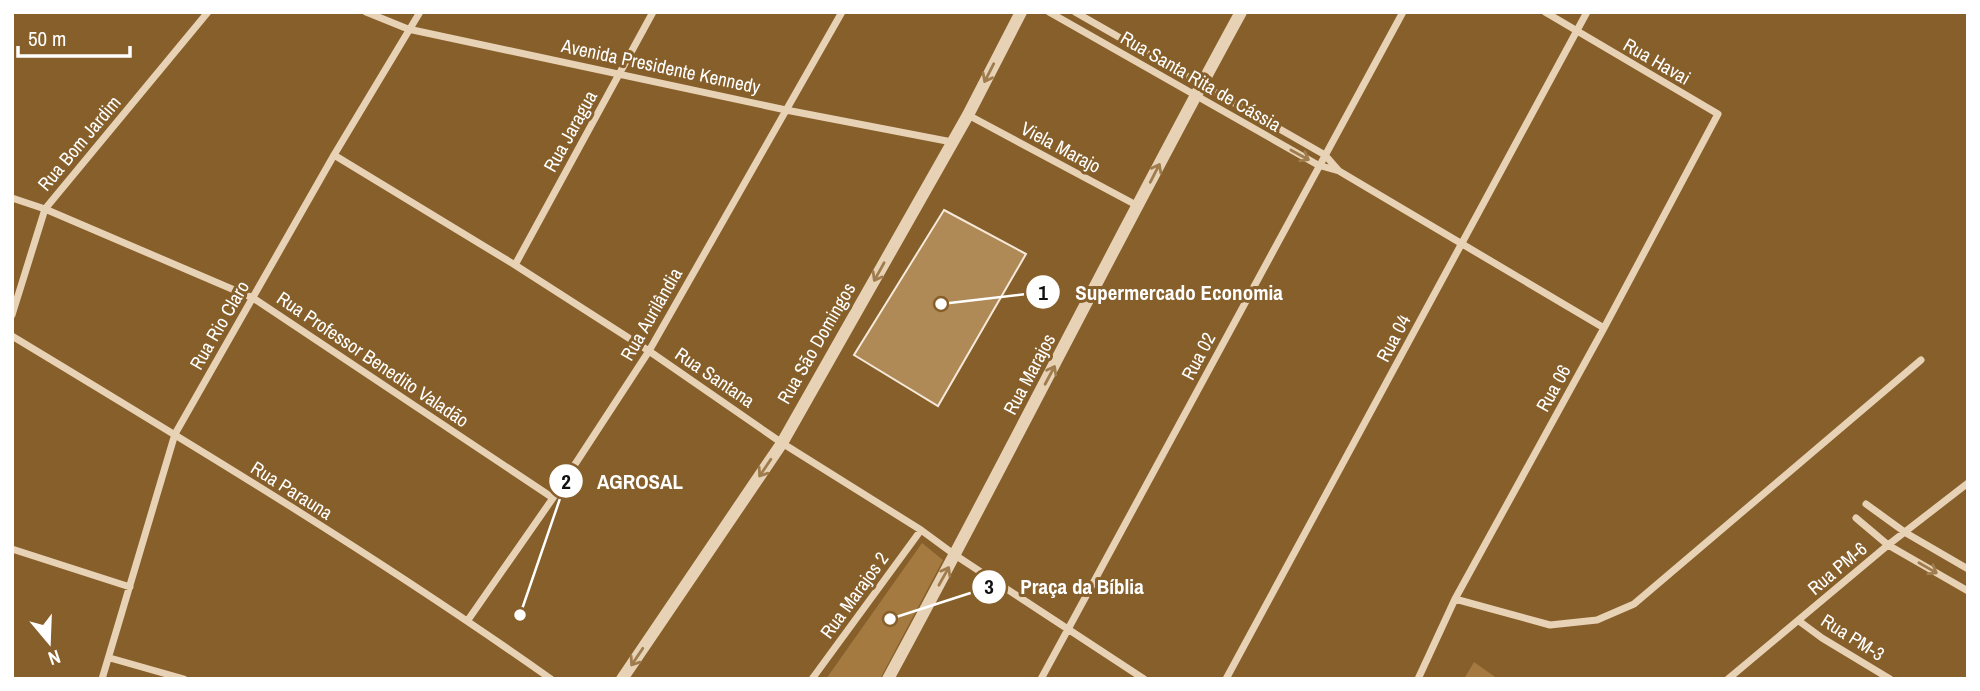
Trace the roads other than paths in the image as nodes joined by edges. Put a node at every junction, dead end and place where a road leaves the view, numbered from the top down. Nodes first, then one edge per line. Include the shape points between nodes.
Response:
1 (208, 12) edge
2 (366, 12) edge
3 (420, 12) edge
4 (653, 12) edge
5 (842, 12) edge
6 (1021, 12) edge
7 (1049, 12) edge
8 (1075, 12) edge
9 (1241, 12) edge
10 (1403, 12) edge
11 (1545, 12) edge
12 (1587, 12) edge
13 (408, 29) junction
14 (1577, 32) junction
15 (620, 72) junction
16 (1202, 83) junction
17 (1194, 96) junction
18 (786, 110) junction
19 (1718, 114) joint
20 (968, 115) junction
21 (952, 142) junction
22 (334, 155) junction
23 (1325, 155) junction
24 (1318, 165) junction
25 (1339, 171) junction
26 (12, 198) edge
27 (1139, 206) junction
28 (45, 209) junction
29 (1462, 244) junction
30 (515, 265) junction
31 (253, 298) junction
32 (12, 316) edge
33 (1604, 328) junction
34 (12, 335) edge
35 (649, 351) junction
36 (1921, 360) dead end
37 (174, 434) junction
38 (782, 443) junction
39 (1968, 484) edge
40 (553, 498) junction
41 (1866, 504) dead end
42 (1856, 518) dead end
43 (921, 530) junction
44 (1906, 533) junction
45 (1888, 545) junction
46 (12, 549) edge
47 (955, 555) junction
48 (1968, 569) edge
49 (130, 587) junction
50 (1968, 591) edge
51 (1455, 599) junction
52 (468, 620) junction
53 (1799, 621) junction
54 (1068, 630) junction
55 (110, 658) junction
56 (102, 679) edge
57 (184, 679) edge
58 (551, 679) edge
59 (622, 679) edge
60 (812, 679) edge
61 (888, 679) edge
62 (1041, 679) edge
63 (1144, 679) edge
64 (1226, 679) edge
65 (1418, 679) edge
66 (1728, 679) edge
67 (1890, 679) edge

1 - 28 street, Rua Bom Jardim
2 - 13 street, Avenida Presidente Kennedy
3 - 13 street, Rua Rio Claro
4 - 15 street, Rua Jaragua
5 - 18 street, Rua Aurilândia
6 -> 20 street, Rua São Domingos
7 - 17 street, Rua Santa Rita de Cássia
8 - 16 street, Rua Santa Rita de Cássia
9 - 16 street, Rua Marajos
10 - 23 street, Rua 02
11 - 14 street, Rua Havai
12 - 14 street, Rua 04
13 - 15 street, Avenida Presidente Kennedy
13 - 22 street, Rua Rio Claro
14 - 19 street, Rua Havai
14 - 29 street, Rua 04
15 - 18 street, Avenida Presidente Kennedy
15 - 30 street, Rua Jaragua
16 - 17 street, Rua Marajos
16 - 23 street, Rua Santa Rita de Cássia
17 -> 24 street, Rua Santa Rita de Cássia
27 -> 17 street, Rua Marajos
18 - 21 street, Avenida Presidente Kennedy
18 - 35 street, Rua Aurilândia
19 - 33 street, Rua 06
20 - 21 street, Rua São Domingos
20 - 27 street, Viela Marajo
21 -> 38 street, Rua São Domingos
22 - 30 street, Rua Santana
22 - 31 street, Rua Rio Claro
23 - 24 street, Rua 02
23 - 25 street, Rua Santa Rita de Cássia
24 - 25 street, Rua Santa Rita de Cássia
24 - 54 street, Rua 02
25 - 29 street, Rua Santa Rita de Cássia
26 - 28 street, Rua Professor Benedito Valadão
47 -> 27 street, Rua Marajos
28 - 31 street, Rua Professor Benedito Valadão
28 - 32 street, Rua Bom Jardim
29 - 33 street, Rua Santa Rita de Cássia
29 - 64 street, Rua 04
30 - 35 street, Rua Santana
31 - 37 street, Rua Rio Claro
31 - 40 street, Rua Professor Benedito Valadão
33 - 51 street, Rua 06
34 - 37 street, Rua Parauna
35 - 38 street, Rua Santana
35 - 40 street, Rua Aurilândia
36 - 51 street via 1634,604 1597,620 1550,625
37 - 49 street, Rua Rio Claro
37 - 52 street, Rua Parauna
38 - 43 street, Rua Santana
38 -> 59 street, Rua São Domingos
39 - 44 street, Rua PM-6
40 - 52 street, Rua Aurilândia
41 - 44 street
42 - 45 street
43 - 47 street, Rua Santana
43 - 60 street, Rua Marajos 2
44 - 45 street, Rua PM-6
44 - 48 street
45 -> 50 street
45 - 53 street, Rua PM-6
46 - 49 street
47 - 54 street, Rua Santana
61 -> 47 street, Rua Marajos
49 - 55 street, Rua Rio Claro
51 - 65 street, Rua 06
52 - 58 street, Rua Parauna
53 - 66 street, Rua PM-6
53 - 67 street, Rua PM-3
54 - 62 street, Rua 02
54 - 63 street, Rua Santana
55 - 56 street, Rua Rio Claro
55 - 57 street

